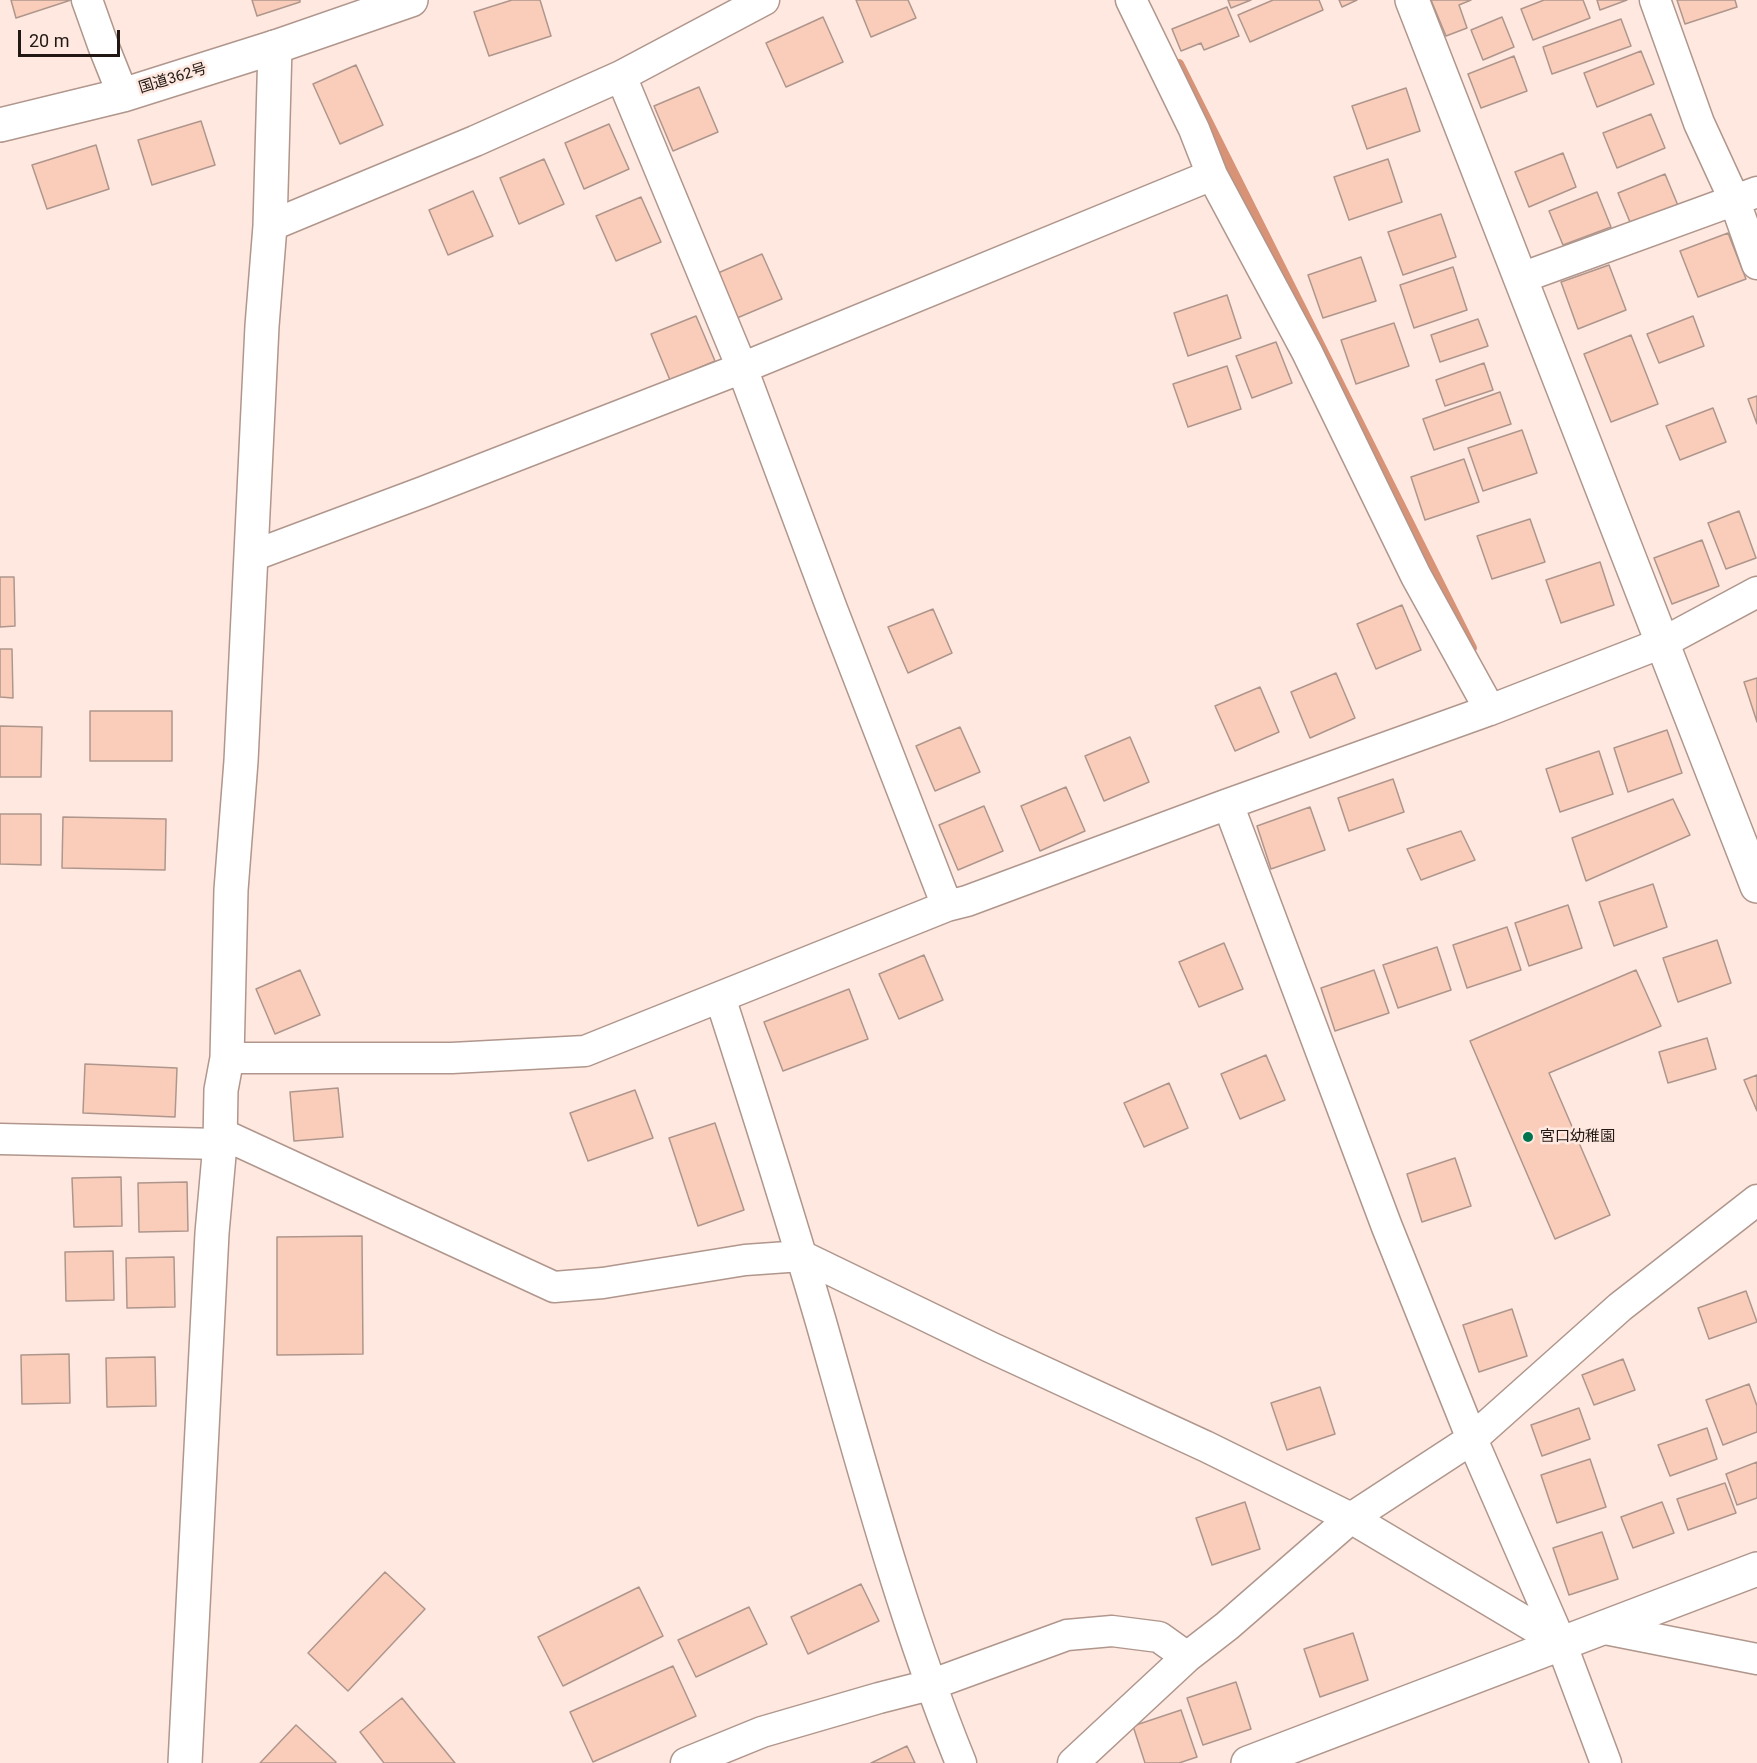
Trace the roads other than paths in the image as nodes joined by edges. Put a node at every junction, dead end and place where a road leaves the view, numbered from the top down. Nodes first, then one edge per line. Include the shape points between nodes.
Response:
1 (87, 0) edge
2 (411, 0) edge
3 (764, 0) edge
4 (1131, 0) edge
5 (1412, 0) edge
6 (1655, 0) edge
7 (275, 47) junction
8 (621, 76) junction
9 (123, 95) junction
10 (0, 125) edge
11 (1212, 175) junction
12 (1746, 196) edge
13 (270, 226) junction
14 (1757, 264) edge
15 (1521, 278) junction
16 (742, 368) junction
17 (252, 556) junction
18 (1757, 592) edge
19 (1662, 643) junction
20 (1490, 710) junction
21 (1228, 804) junction
22 (1757, 886) edge
23 (947, 906) junction
24 (720, 997) junction
25 (227, 1058) junction
26 (220, 1138) junction
27 (0, 1139) edge
28 (1757, 1200) edge
29 (802, 1256) junction
30 (1472, 1439) junction
31 (1351, 1518) junction
32 (1757, 1569) edge
33 (1600, 1628) junction
34 (1561, 1643) junction
35 (1187, 1657) junction
36 (1757, 1659) edge
37 (930, 1685) junction
38 (185, 1763) edge
39 (686, 1763) edge
40 (961, 1763) edge
41 (1073, 1763) edge
42 (1248, 1763) edge
43 (1606, 1763) edge

1 - 9 street
2 - 7 main road, 国道362号
3 - 8 street
4 - 11 street
5 - 15 main road
6 - 12 street via 1700,123
7 - 9 main road, 国道362号
7 - 13 main road
8 - 13 street
8 - 16 street
9 - 10 main road, 国道362号
11 - 16 street
11 - 20 street via 1306,352 1416,576
12 - 14 street
12 - 15 street
13 - 17 main road
15 - 19 main road
16 - 17 street
16 - 23 street
17 - 25 main road via 231,890
18 - 19 street
19 - 20 street
19 - 22 main road
20 - 21 street
21 - 23 street
21 - 30 street via 1386,1227
23 - 24 street
24 - 25 street via 585,1051 452,1058
24 - 29 street
25 - 26 main road via 220,1090
26 - 27 street
26 - 29 street via 554,1287 745,1260
26 - 38 main road
28 - 30 street via 1620,1307
29 - 31 street
29 - 37 street via 879,1528
30 - 31 street
30 - 34 street
31 - 34 street
31 - 35 street
32 - 33 main road
33 - 34 main road
33 - 36 street
34 - 42 main road
34 - 43 street
35 - 37 street via 1159,1637 1112,1631 1067,1635
35 - 41 street
37 - 39 street via 762,1732
37 - 40 street

